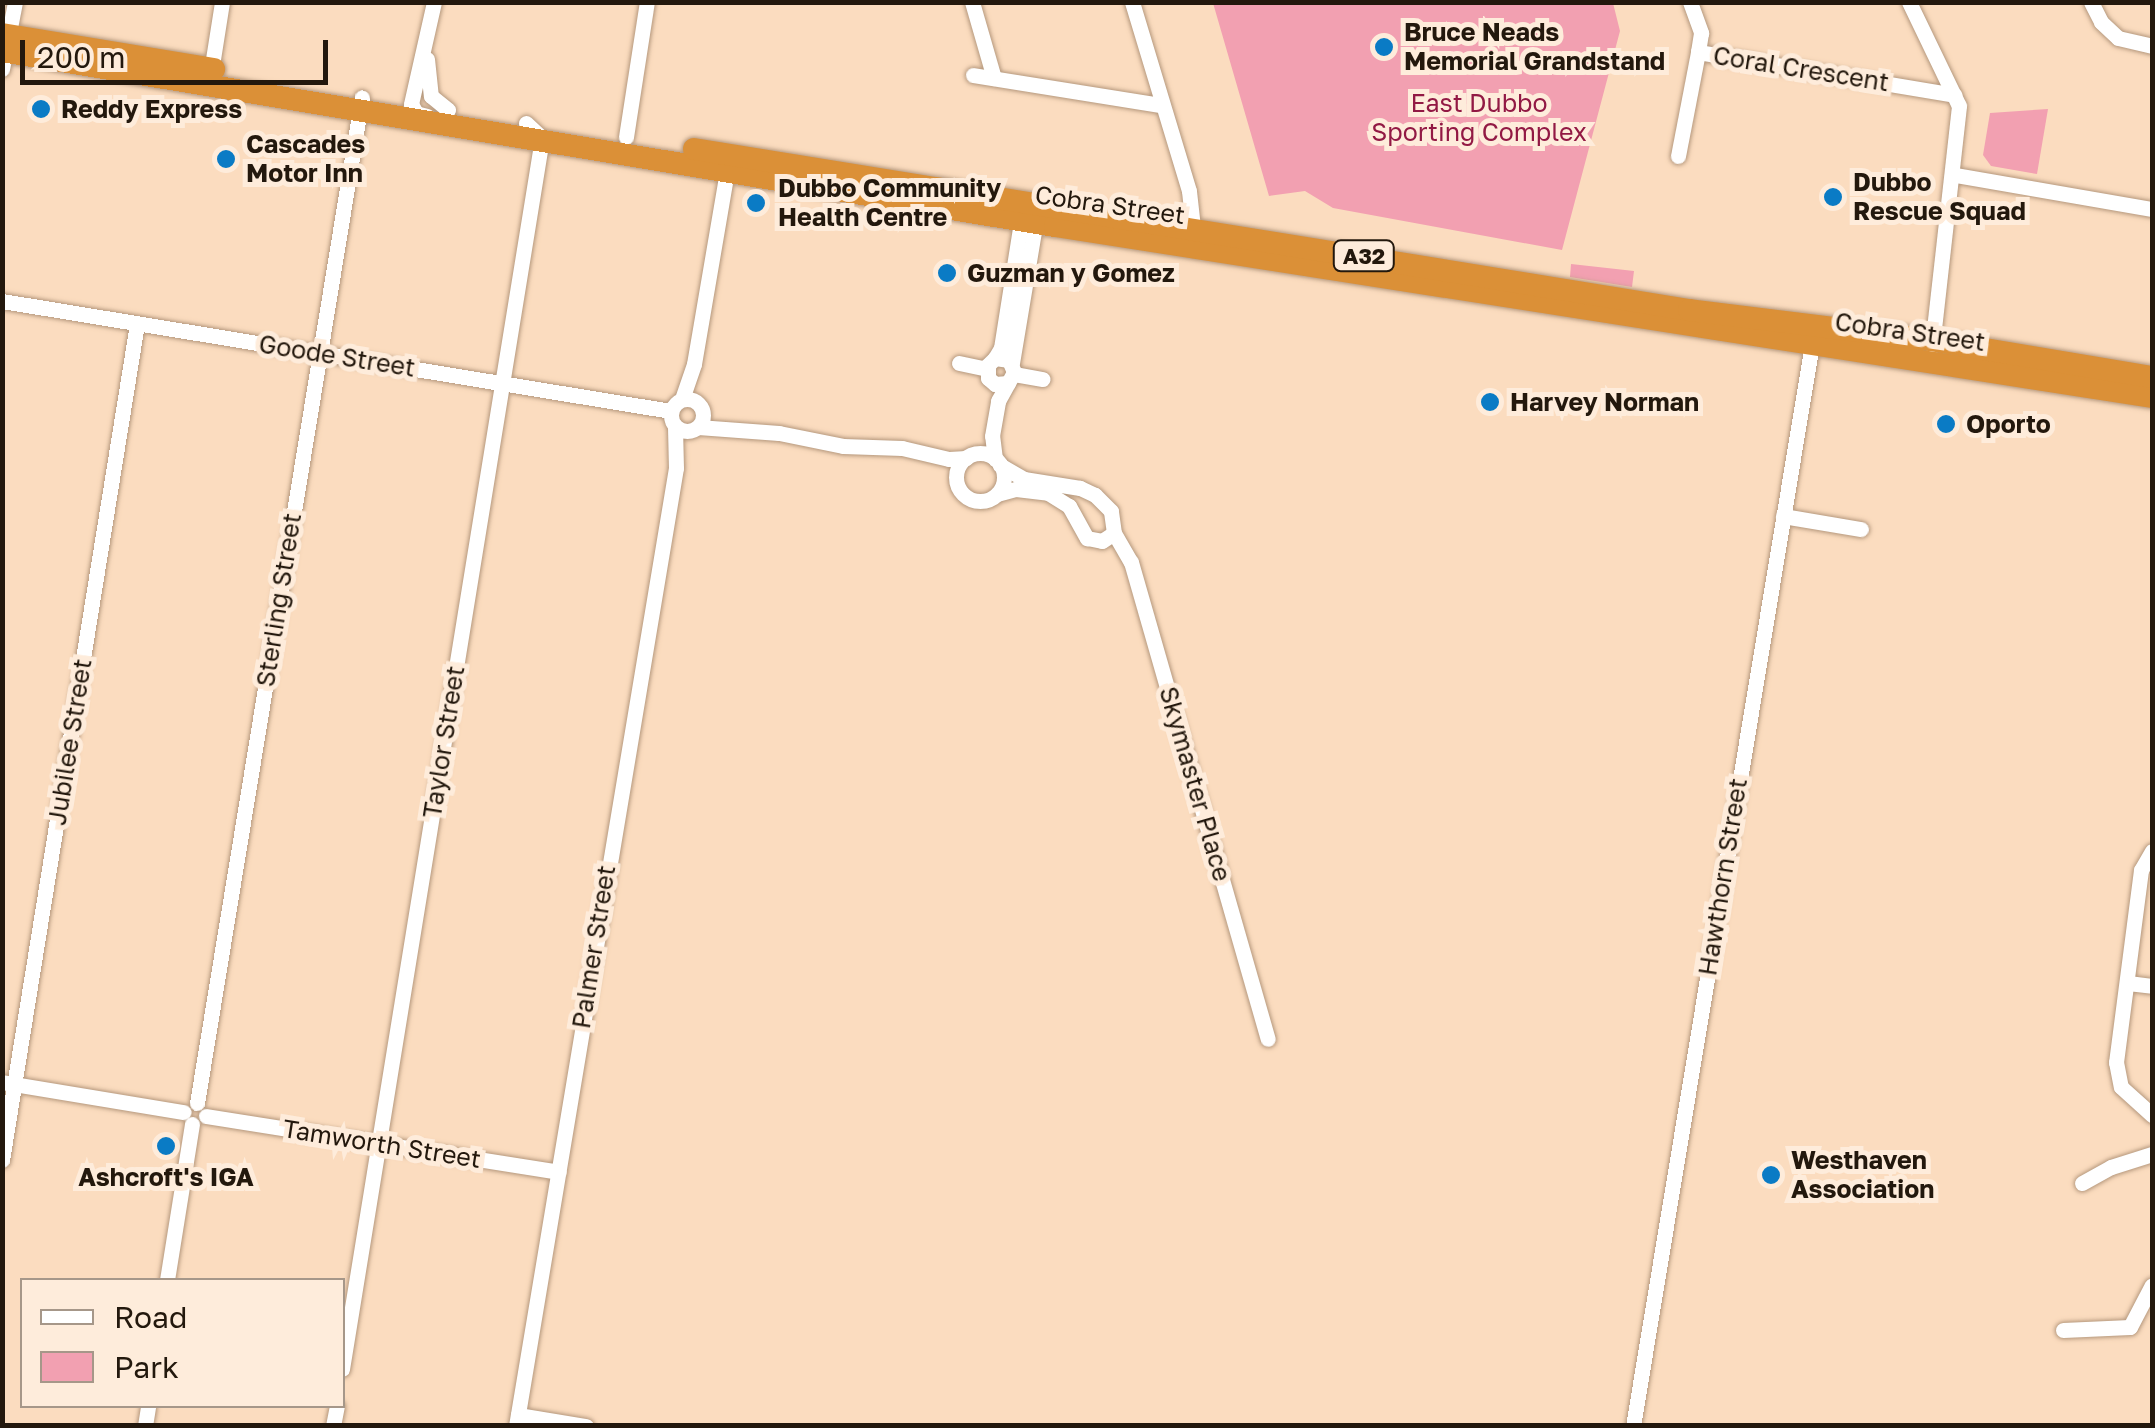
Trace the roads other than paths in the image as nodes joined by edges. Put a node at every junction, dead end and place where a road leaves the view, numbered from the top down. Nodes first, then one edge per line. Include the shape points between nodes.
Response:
1 (15, 2) edge
2 (222, 2) edge
3 (434, 2) edge
4 (647, 2) edge
5 (972, 2) edge
6 (1132, 2) edge
7 (1690, 2) edge
8 (1909, 2) edge
9 (2091, 2) edge
10 (2152, 46) edge
11 (5, 48) edge
12 (426, 50) junction
13 (1698, 52) junction
14 (972, 75) dead end
15 (210, 76) junction
16 (994, 78) junction
17 (1954, 95) junction
18 (360, 103) junction
19 (411, 104) junction
20 (1161, 105) junction
21 (452, 117) junction
22 (534, 130) junction
23 (626, 137) junction
24 (602, 148) junction
25 (1678, 156) dead end
26 (696, 157) junction
27 (727, 172) junction
28 (1955, 175) junction
29 (2152, 209) edge
30 (1030, 212) junction
31 (1194, 236) junction
32 (2, 302) edge
33 (137, 324) junction
34 (1812, 337) junction
35 (1935, 352) junction
36 (320, 354) junction
37 (960, 363) dead end
38 (990, 368) junction
39 (1011, 373) junction
40 (2152, 377) edge
41 (1044, 379) dead end
42 (502, 382) junction
43 (2152, 398) edge
44 (685, 409) junction
45 (696, 428) junction
46 (779, 433) junction
47 (884, 448) junction
48 (968, 457) junction
49 (998, 462) junction
50 (676, 468) junction
51 (957, 484) junction
52 (997, 494) junction
53 (1783, 516) junction
54 (1861, 529) dead end
55 (1114, 532) junction
56 (2152, 851) edge
57 (2128, 982) junction
58 (2152, 986) edge
59 (1268, 1040) dead end
60 (8, 1083) edge
61 (195, 1114) junction
62 (2152, 1115) edge
63 (378, 1143) junction
64 (2152, 1154) edge
65 (2, 1160) edge
66 (559, 1172) junction
67 (2082, 1183) dead end
68 (168, 1278) edge
69 (2152, 1285) edge
70 (2063, 1330) dead end
71 (345, 1350) edge
72 (517, 1420) edge
73 (586, 1426) edge
74 (1633, 1426) edge

1 - 11 street
2 - 15 street
3 - 12 street
4 - 23 street
5 - 16 street
6 - 20 street
7 - 13 street, Coral Crescent via 1701,33
8 - 17 street
9 - 10 street via 2109,31
11 - 15 highway, Cobra Street / A32
12 - 19 street
12 - 21 street via 431,96
13 - 17 street, Coral Crescent
13 - 25 street
14 - 16 street
15 - 18 highway, Cobra Street / A32
16 - 20 street
17 - 28 street via 1960,126
18 - 19 highway, Cobra Street / A32
18 - 21 highway, Cobra Street / A32
18 - 36 street, Sterling Street
19 - 21 highway, Cobra Street / A32
20 - 31 street via 1189,191
21 - 22 highway, Cobra Street / A32
22 - 23 highway, Cobra Street / A32
22 - 24 highway, Cobra Street / A32
22 - 42 street, Taylor Street
23 - 24 highway
23 - 26 highway, Cobra Street / A32
24 - 26 highway, Cobra Street / A32
26 - 27 highway via 717,157
26 - 30 highway, Cobra Street / A32
27 - 30 highway, Cobra Street / A32
27 - 44 street, Palmer Street
28 - 29 street
28 - 35 street
30 - 31 highway, Cobra Street / A32
30 - 38 street via 1001,348
30 - 39 street
31 - 34 highway, Cobra Street / A32
32 - 33 street, Goode Street
33 - 36 street, Goode Street
33 - 60 street, Jubilee Street
34 - 35 highway, Cobra Street / A32
34 - 53 street, Hawthorn Street
35 - 40 highway, Cobra Street / A32
35 - 43 highway, Cobra Street / A32
36 - 42 street, Goode Street
36 - 61 street, Sterling Street
37 - 38 street
38 - 39 street
38 - 39 street via 995,384
38 - 48 street via 986,428
39 - 41 street
39 - 49 street via 993,429
42 - 44 street, Goode Street
42 - 63 street, Taylor Street
44 - 45 street
44 - 45 street, Palmer Street via 703,420
44 - 46 street
44 - 50 street, Palmer Street
45 - 46 street
45 - 50 street, Palmer Street
46 - 47 street
47 - 48 street
47 - 51 street via 936,467
48 - 49 street via 983,454
48 - 51 street
49 - 52 street via 1004,480
49 - 55 street, Skymaster Place via 1024,479 1087,491 1111,511
50 - 66 street, Palmer Street
51 - 52 street via 971,499
52 - 55 street via 1048,493 1069,506 1087,538 1102,541
53 - 54 street
53 - 74 street, Hawthorn Street
55 - 59 street, Skymaster Place via 1131,562
56 - 57 street via 2141,870
57 - 58 street
57 - 62 street via 2118,1076 2129,1098
60 - 61 street, Tamworth Street
60 - 65 street, Jubilee Street
61 - 63 street, Tamworth Street
61 - 68 street, Sterling Street
63 - 66 street, Tamworth Street
63 - 71 street, Taylor Street
64 - 67 street
66 - 72 street, Palmer Street
69 - 70 street via 2136,1332
72 - 73 street

